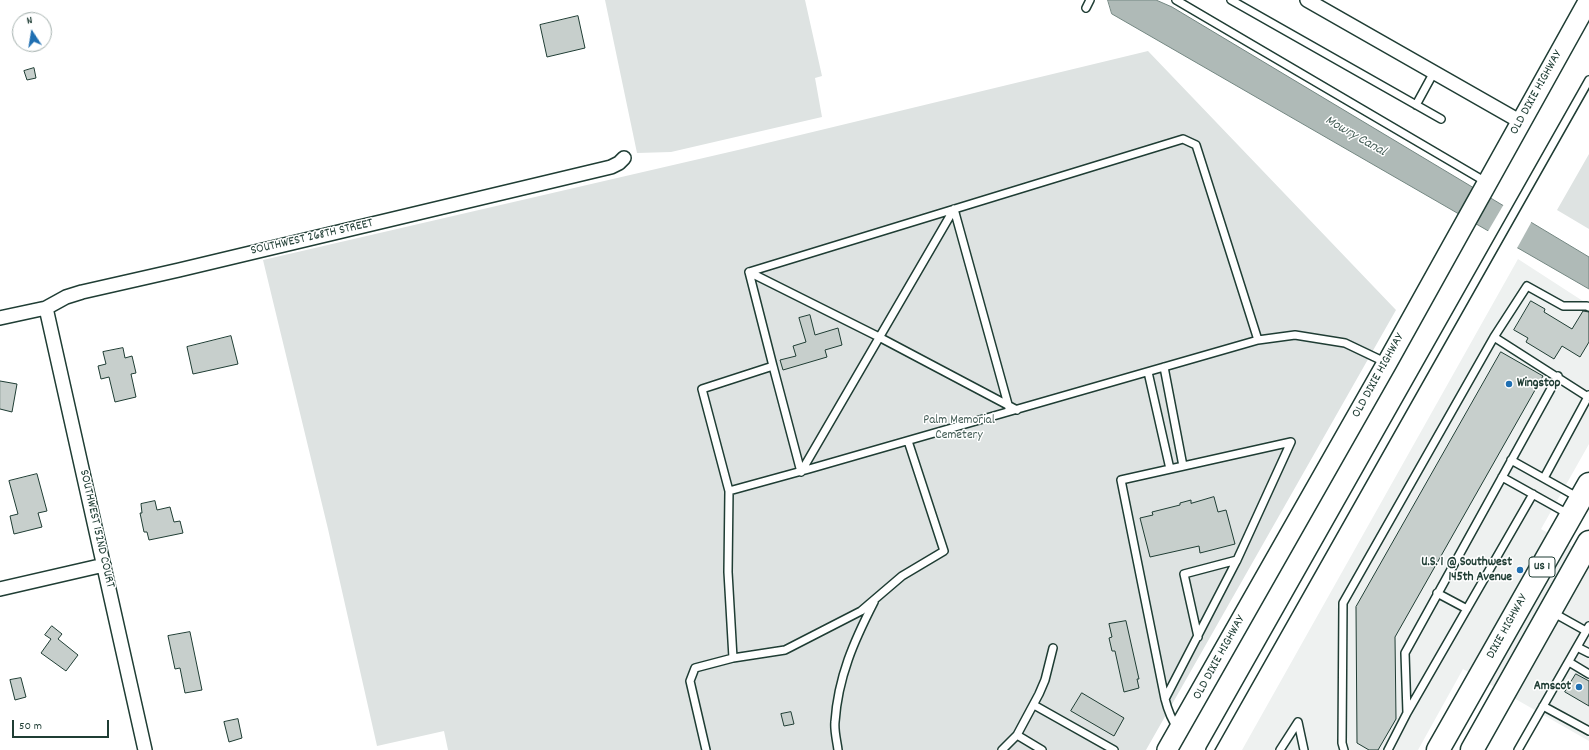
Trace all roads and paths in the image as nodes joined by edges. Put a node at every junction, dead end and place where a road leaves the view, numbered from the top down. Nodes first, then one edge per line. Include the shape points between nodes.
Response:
1 (1090, 0) edge
2 (1176, 0) edge
3 (1231, 0) edge
4 (1307, 0) edge
5 (1589, 0) edge
6 (1086, 8) dead end
7 (1434, 72) junction
8 (1589, 80) edge
9 (1416, 105) junction
10 (1441, 118) dead end
11 (1521, 122) junction
12 (624, 158) dead end
13 (1485, 186) junction
14 (954, 208) junction
15 (748, 272) junction
16 (1589, 307) edge
17 (46, 308) junction
18 (0, 318) edge
19 (880, 337) junction
20 (1494, 337) junction
21 (1258, 340) junction
22 (1387, 363) junction
23 (773, 366) junction
24 (1164, 367) junction
25 (1148, 372) junction
26 (1558, 376) junction
27 (1589, 396) edge
28 (1012, 409) junction
29 (908, 441) junction
30 (1511, 460) junction
31 (1183, 466) junction
32 (1170, 469) junction
33 (801, 472) junction
34 (1502, 477) junction
35 (1544, 478) junction
36 (729, 491) junction
37 (1533, 494) junction
38 (1580, 500) edge
39 (1589, 542) edge
40 (1237, 560) junction
41 (104, 565) junction
42 (1589, 568) edge
43 (1568, 580) junction
44 (0, 589) edge
45 (1438, 593) junction
46 (876, 599) junction
47 (1467, 609) junction
48 (1550, 611) junction
49 (1588, 629) edge
50 (1198, 637) junction
51 (1577, 647) junction
52 (1053, 648) dead end
53 (1589, 653) edge
54 (733, 658) junction
55 (1569, 662) junction
56 (1589, 674) edge
57 (1502, 696) junction
58 (1165, 699) junction
59 (1034, 705) junction
60 (1543, 706) junction
61 (1407, 713) junction
62 (1179, 730) junction
63 (1589, 731) edge
64 (1016, 735) junction
65 (145, 750) edge
66 (706, 750) edge
67 (838, 750) edge
68 (1002, 750) edge
69 (1042, 750) edge
70 (1114, 750) edge
71 (1167, 750) edge
72 (1210, 750) edge
73 (1280, 750) edge
74 (1304, 750) edge
75 (1344, 750) edge
76 (1388, 750) edge
77 (1438, 750) edge
78 (1472, 750) edge
79 (1518, 750) edge

1 - 6 lane
2 - 13 lane
3 - 9 lane
4 - 7 street
5 - 11 street, OLD DIXIE HIGHWAY
7 - 9 lane
7 - 11 street
8 - 72 lane
9 - 10 lane
11 - 13 street, OLD DIXIE HIGHWAY
12 - 17 street, SOUTHWEST 268TH STREET via 611,167 82,292
13 - 22 street, OLD DIXIE HIGHWAY
14 - 15 lane
14 - 19 lane
14 - 21 lane via 1183,139 1196,145
14 - 28 lane
15 - 19 lane
15 - 23 lane
16 - 20 lane via 1563,306 1527,286
17 - 18 street, SOUTHWEST 268TH STREET
17 - 41 street, SOUTHWEST 152ND COURT
19 - 28 lane
19 - 33 lane
20 - 26 lane
20 - 75 lane via 1343,603
21 - 22 lane via 1295,335 1345,343
21 - 24 lane
22 - 62 street, OLD DIXIE HIGHWAY
23 - 33 lane
23 - 36 lane via 702,389
24 - 25 lane
24 - 31 lane
25 - 28 lane
25 - 32 lane
26 - 27 lane
26 - 30 lane
27 - 35 lane
28 - 29 lane
29 - 33 lane
29 - 46 lane via 944,551 902,576
30 - 34 lane
30 - 35 lane
31 - 32 lane
31 - 40 lane via 1291,442
32 - 58 lane via 1121,480
33 - 36 lane
34 - 37 lane
34 - 45 lane
35 - 38 lane
36 - 54 lane via 728,572
37 - 38 lane
37 - 47 lane
38 - 57 highway via 1574,538 1510,653
38 - 77 highway, DIXIE HIGHWAY / US 1
39 - 43 highway, US 1
40 - 50 lane
40 - 50 lane via 1184,574
41 - 44 street
41 - 65 street, SOUTHWEST 152ND COURT
42 - 43 highway
43 - 48 highway, US 1
45 - 47 lane
45 - 61 lane via 1405,653
46 - 54 lane via 862,611 785,650
46 - 67 lane via 857,636 841,679 835,724
47 - 61 lane
48 - 49 lane
48 - 57 highway, US 1
49 - 51 lane
50 - 58 lane
51 - 53 lane
51 - 55 lane
52 - 59 lane via 1045,680
54 - 66 lane via 695,668 690,681
55 - 56 lane
55 - 60 lane
57 - 78 highway, US 1
58 - 62 lane via 1169,716
59 - 64 lane
59 - 70 lane
60 - 63 lane
60 - 79 lane
61 - 76 lane
62 - 71 street, OLD DIXIE HIGHWAY
64 - 68 lane
64 - 69 lane
73 - 74 lane via 1298,722

